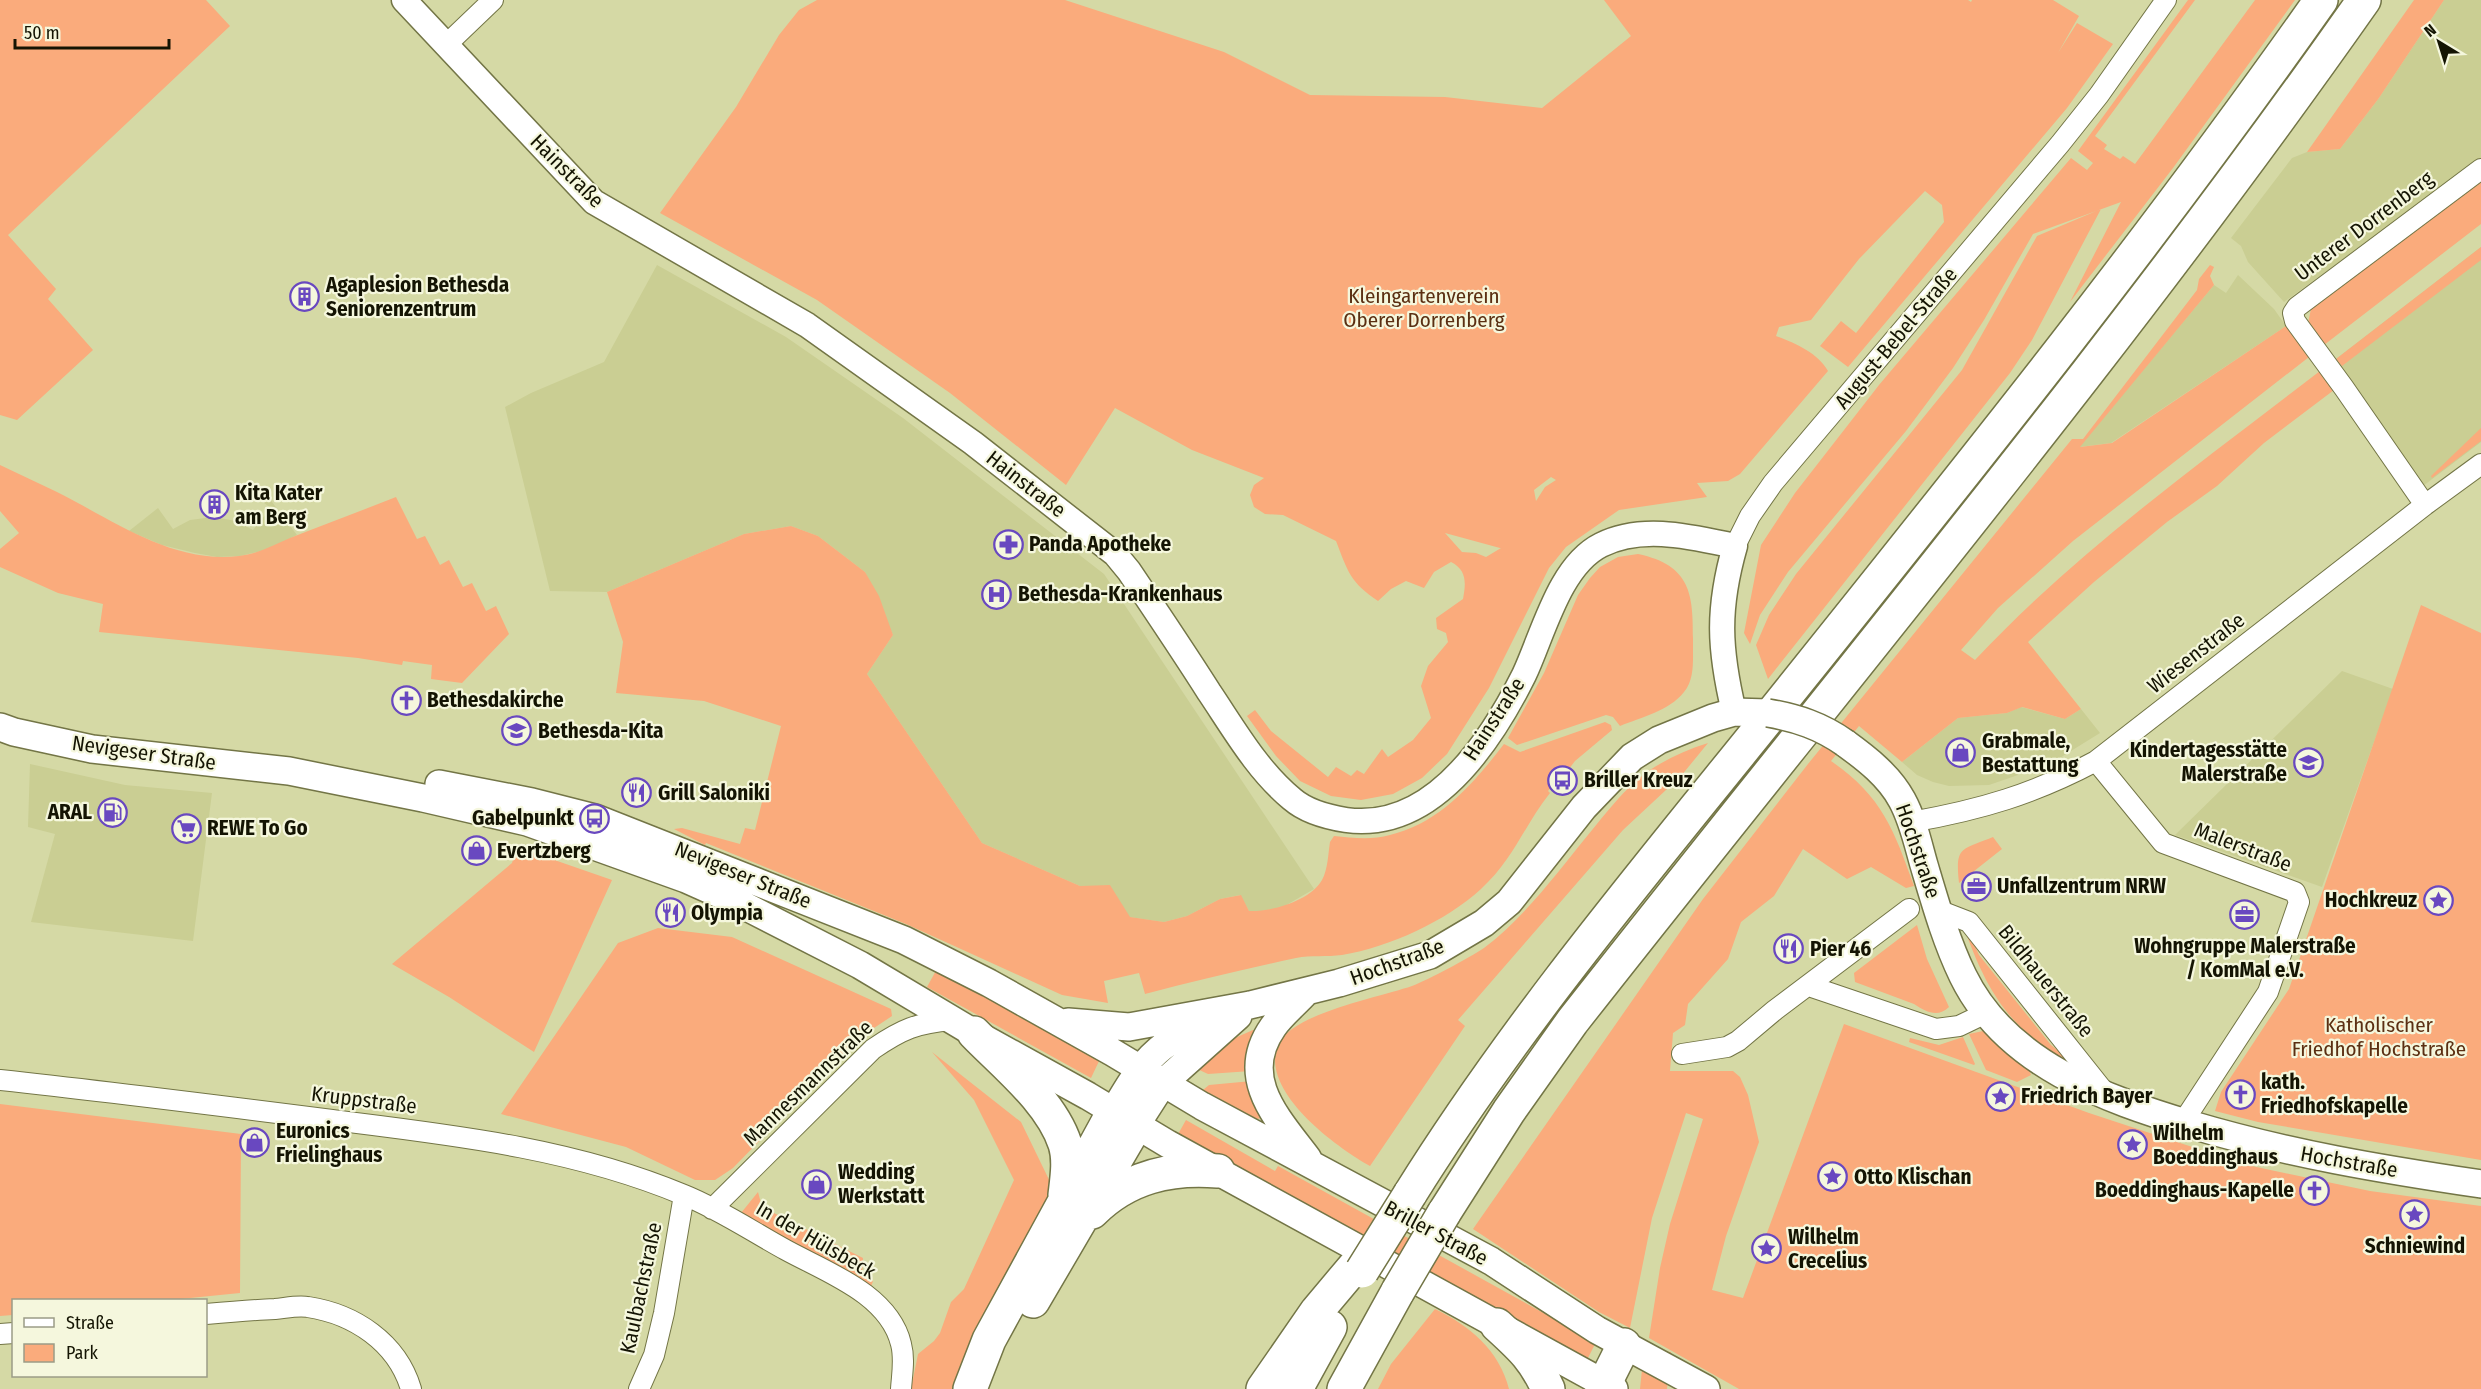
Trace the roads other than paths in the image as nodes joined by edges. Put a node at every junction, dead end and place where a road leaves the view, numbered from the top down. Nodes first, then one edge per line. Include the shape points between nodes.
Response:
1 (404, 0) edge
2 (493, 0) edge
3 (2166, 0) edge
4 (2321, 0) edge
5 (2364, 0) edge
6 (446, 45) junction
7 (2481, 169) edge
8 (2481, 464) edge
9 (2425, 505) junction
10 (1735, 546) junction
11 (1734, 712) junction
12 (0, 727) edge
13 (2096, 761) junction
14 (1911, 822) junction
15 (646, 850) junction
16 (1909, 909) dead end
17 (1938, 910) junction
18 (1809, 986) junction
19 (1305, 993) junction
20 (1250, 1005) junction
21 (1986, 1012) junction
22 (1058, 1022) junction
23 (963, 1027) junction
24 (1682, 1054) dead end
25 (1139, 1069) junction
26 (0, 1080) edge
27 (1163, 1083) junction
28 (2108, 1096) junction
29 (1125, 1118) junction
30 (2183, 1122) junction
31 (1313, 1166) junction
32 (1218, 1171) junction
33 (2481, 1184) edge
34 (684, 1195) junction
35 (712, 1209) junction
36 (1072, 1212) junction
37 (1358, 1269) junction
38 (207, 1314) edge
39 (1497, 1325) junction
40 (1622, 1344) junction
41 (1349, 1381) edge
42 (1697, 1384) edge
43 (1608, 1386) edge
44 (411, 1389) edge
45 (639, 1389) edge
46 (901, 1389) edge
47 (970, 1389) edge
48 (992, 1389) edge
49 (1263, 1389) edge
50 (1296, 1389) edge
51 (1548, 1389) edge

1 - 6 street, Hainstraße
2 - 6 street
3 - 10 street, August-Bebel-Straße via 2060,144 1773,483
4 - 37 highway, bridge via 2079,327 1587,945 1505,1054
5 - 41 highway, bridge via 2108,349 1572,1022 1444,1213
6 - 10 street, Hainstraße via 594,202 807,325 973,443 1115,554 1268,775 1294,801 1320,814 1355,821 1384,818 1420,804 1447,783 1502,715 1565,584 1578,563 1593,550 1611,541 1645,534
7 - 9 street, Unterer Dorrenberg via 2293,313 2301,330
8 - 9 street, Wiesenstraße
9 - 13 street, Wiesenstraße
10 - 11 street, August-Bebel-Straße via 1721,612 1725,675
11 - 14 main road, Hochstraße, bridge via 1768,713 1806,721 1828,731 1884,776 1903,801
11 - 19 main road, Hochstraße via 1686,728 1632,757 1584,807 1509,902 1484,923 1430,955
12 - 15 main road, Nevigeser Straße via 92,748 289,771
13 - 14 street, Wiesenstraße via 2018,797 1968,812
13 - 30 street, Malerstraße via 2163,843 2295,892 2300,902 2268,992
14 - 17 main road, Hochstraße
15 - 22 main road, Nevigeser Straße via 904,940
15 - 23 main road, Nevigeser Straße via 860,965
16 - 18 street
17 - 21 main road, Hochstraße via 1964,977
17 - 28 street, Bildhauerstraße via 1969,922
18 - 21 street via 1936,1029 1959,1026
18 - 24 street via 1727,1047
19 - 20 main road, Hochstraße
19 - 31 main road, Hochstraße via 1273,1026 1260,1054 1259,1071 1267,1101
20 - 22 main road, Hochstraße via 1129,1027
20 - 25 main road via 1179,1034
20 - 27 main road, Hochstraße
21 - 28 main road, Hochstraße via 2036,1058
22 - 25 main road, Nevigeser Straße
23 - 29 main road, Nevigeser Straße
23 - 35 street, Mannesmannstraße via 912,1026 873,1049
23 - 36 highway via 1045,1107 1058,1127 1066,1146
25 - 27 main road, Nevigeser Straße
25 - 29 main road
26 - 34 street, Kruppstraße via 220,1104 474,1139 589,1162
27 - 29 main road, Hochstraße
27 - 31 main road, Briller Straße
28 - 30 main road, Hochstraße
29 - 32 main road
29 - 36 highway
30 - 33 main road, Hochstraße via 2319,1158
31 - 40 main road, Briller Straße via 1491,1261
32 - 36 highway via 1190,1169 1142,1179
32 - 39 main road
34 - 35 street, Kruppstraße
34 - 45 street, Kaulbachstraße via 664,1313 654,1355
35 - 46 street, In der Hülsbeck via 874,1302 900,1340
36 - 47 highway via 988,1340
36 - 48 highway via 998,1365
37 - 49 highway via 1317,1311
37 - 50 highway
38 - 44 street via 306,1306 356,1321 393,1353
39 - 43 main road
39 - 51 highway via 1527,1352
40 - 42 main road, Briller Straße
40 - 43 highway

